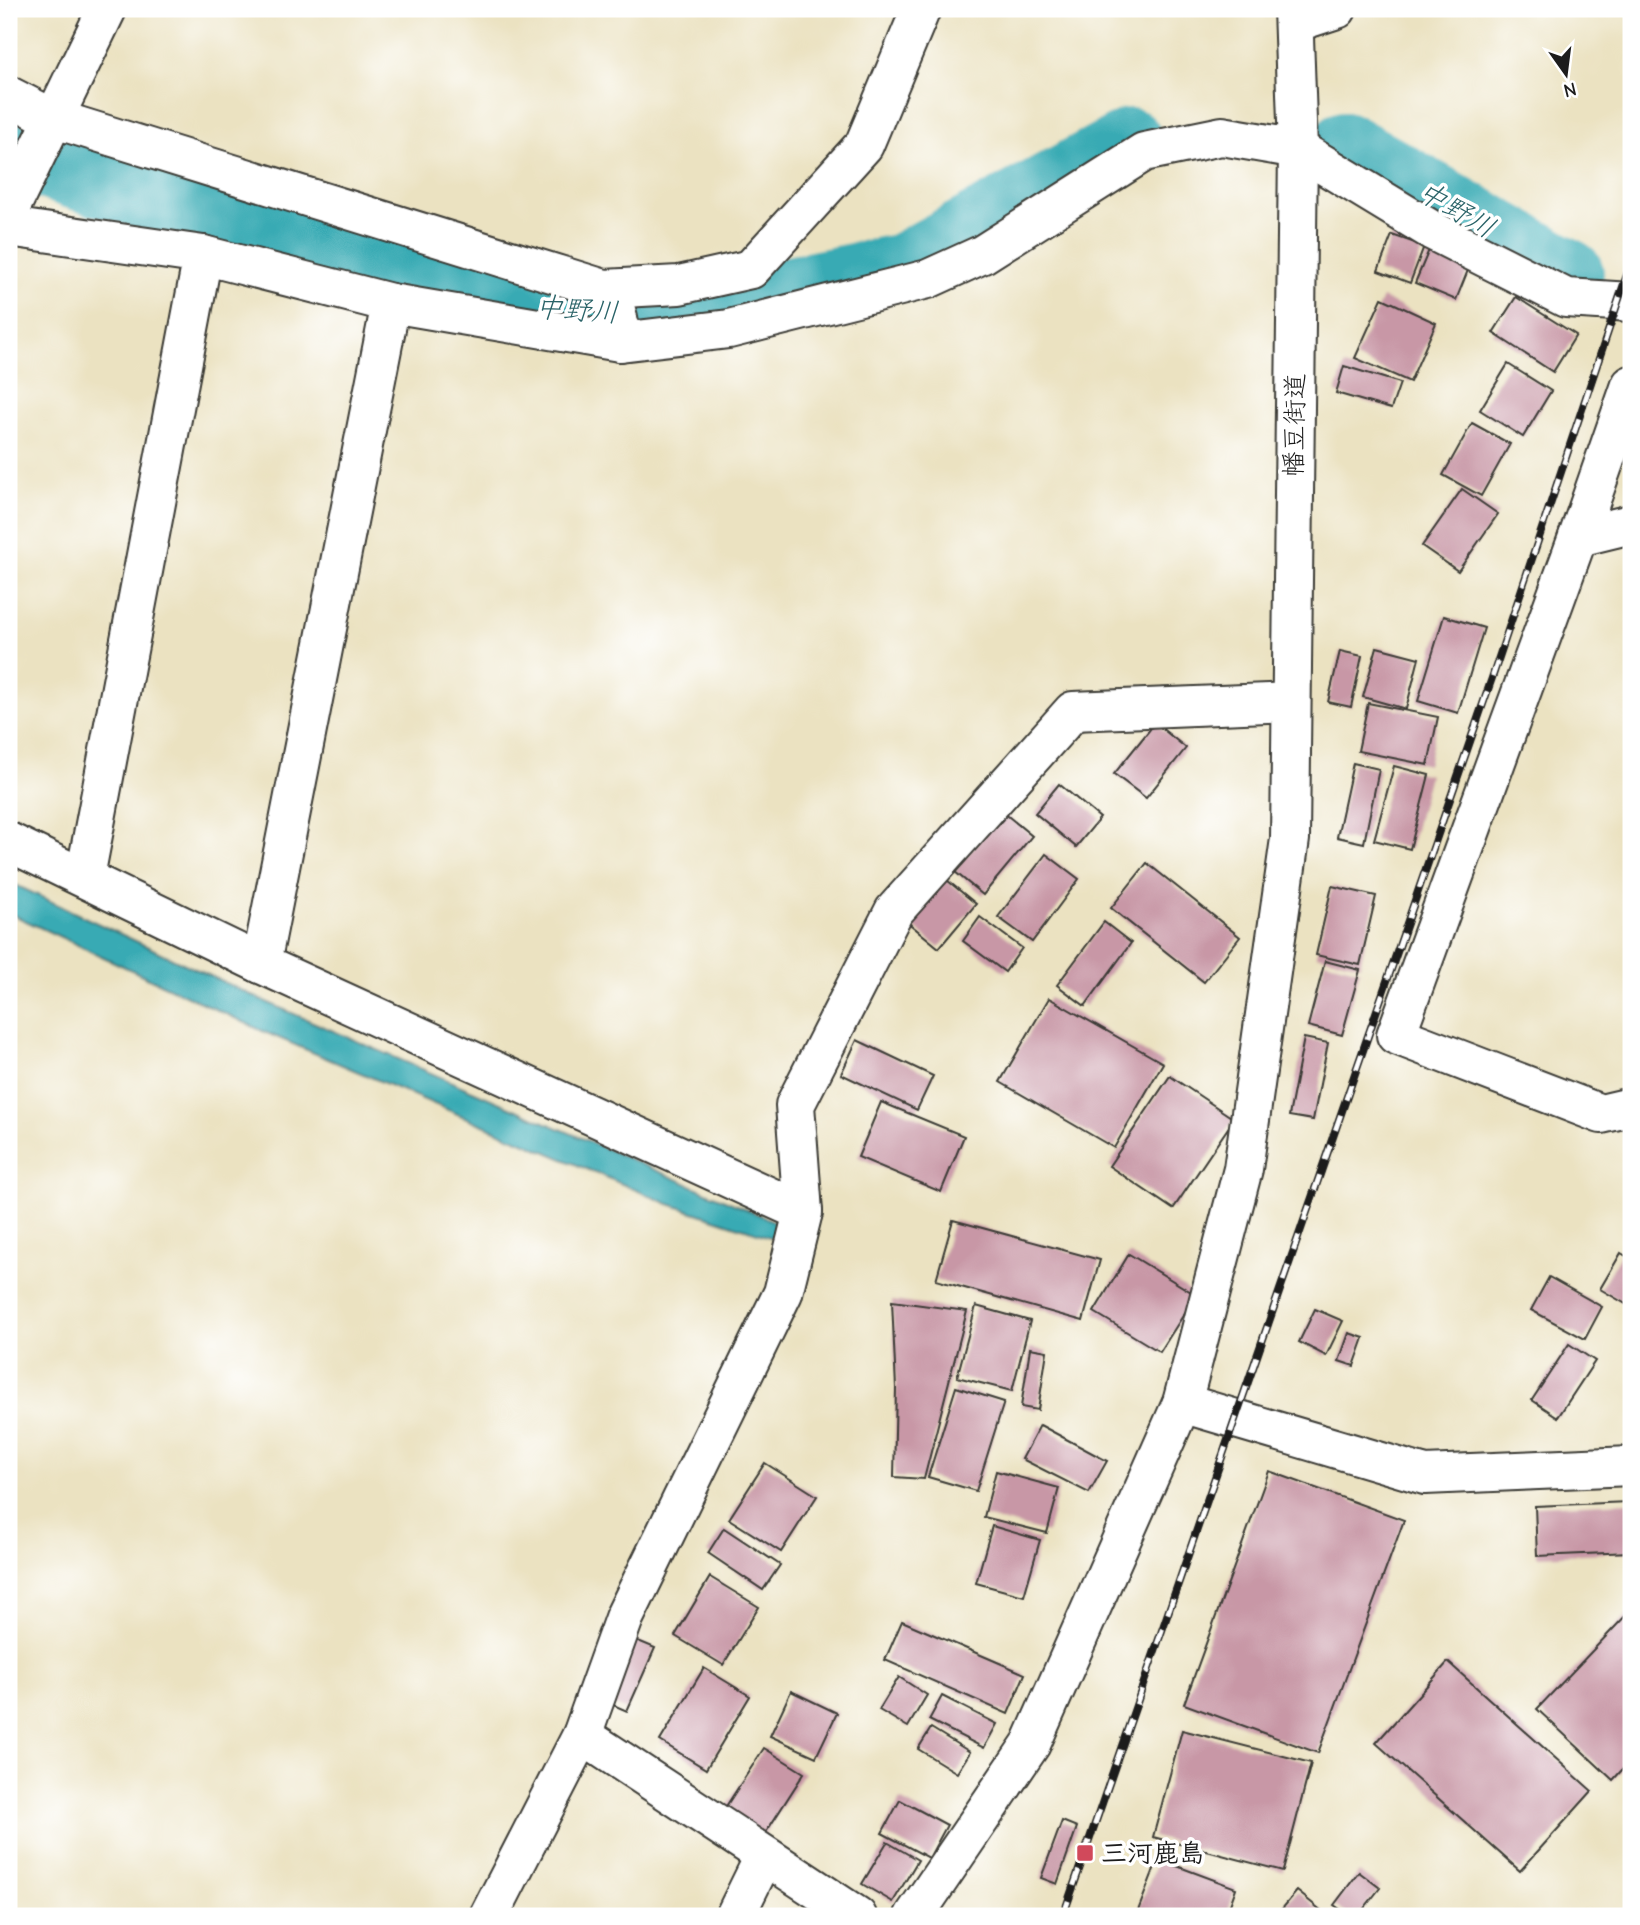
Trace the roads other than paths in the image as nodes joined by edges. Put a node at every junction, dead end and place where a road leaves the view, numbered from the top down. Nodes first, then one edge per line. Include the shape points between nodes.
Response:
1 (107, 9) edge
2 (921, 9) edge
3 (1337, 9) edge
4 (1294, 16) edge
5 (9, 96) edge
6 (52, 118) junction
7 (1298, 149) junction
8 (9, 210) edge
9 (9, 227) edge
10 (204, 255) junction
11 (1631, 302) edge
12 (391, 303) junction
13 (614, 315) junction
14 (1631, 385) edge
15 (1631, 524) edge
16 (1578, 537) junction
17 (1290, 702) junction
18 (9, 842) edge
19 (85, 877) junction
20 (261, 964) junction
21 (1631, 1107) edge
22 (803, 1212) junction
23 (1182, 1403) junction
24 (1631, 1466) edge
25 (582, 1735) junction
26 (764, 1857) junction
27 (489, 1916) edge
28 (735, 1916) edge
29 (857, 1916) edge
30 (914, 1916) edge

1 - 6 street
2 - 13 street via 864,145 751,269 679,285
3 - 4 street
4 - 7 street, 幡豆街道
5 - 6 street
6 - 8 street
6 - 13 street
7 - 11 street via 1433,231 1566,298
7 - 13 street via 1222,136 1144,152 983,254 928,279 729,329
7 - 17 street, 幡豆街道
9 - 10 street
10 - 12 street
10 - 19 street
12 - 13 street
12 - 20 street
14 - 16 street
15 - 16 street
16 - 21 street via 1396,1035 1601,1114
17 - 22 street via 1073,711 894,911 795,1105
17 - 23 street, 幡豆街道 via 1290,839 1243,1169
18 - 19 street
19 - 20 street
20 - 22 street
22 - 25 street via 783,1293 624,1618
23 - 24 street via 1425,1475
23 - 30 street, 幡豆街道 via 1031,1744
25 - 26 street
25 - 27 street
26 - 28 street
26 - 29 street

